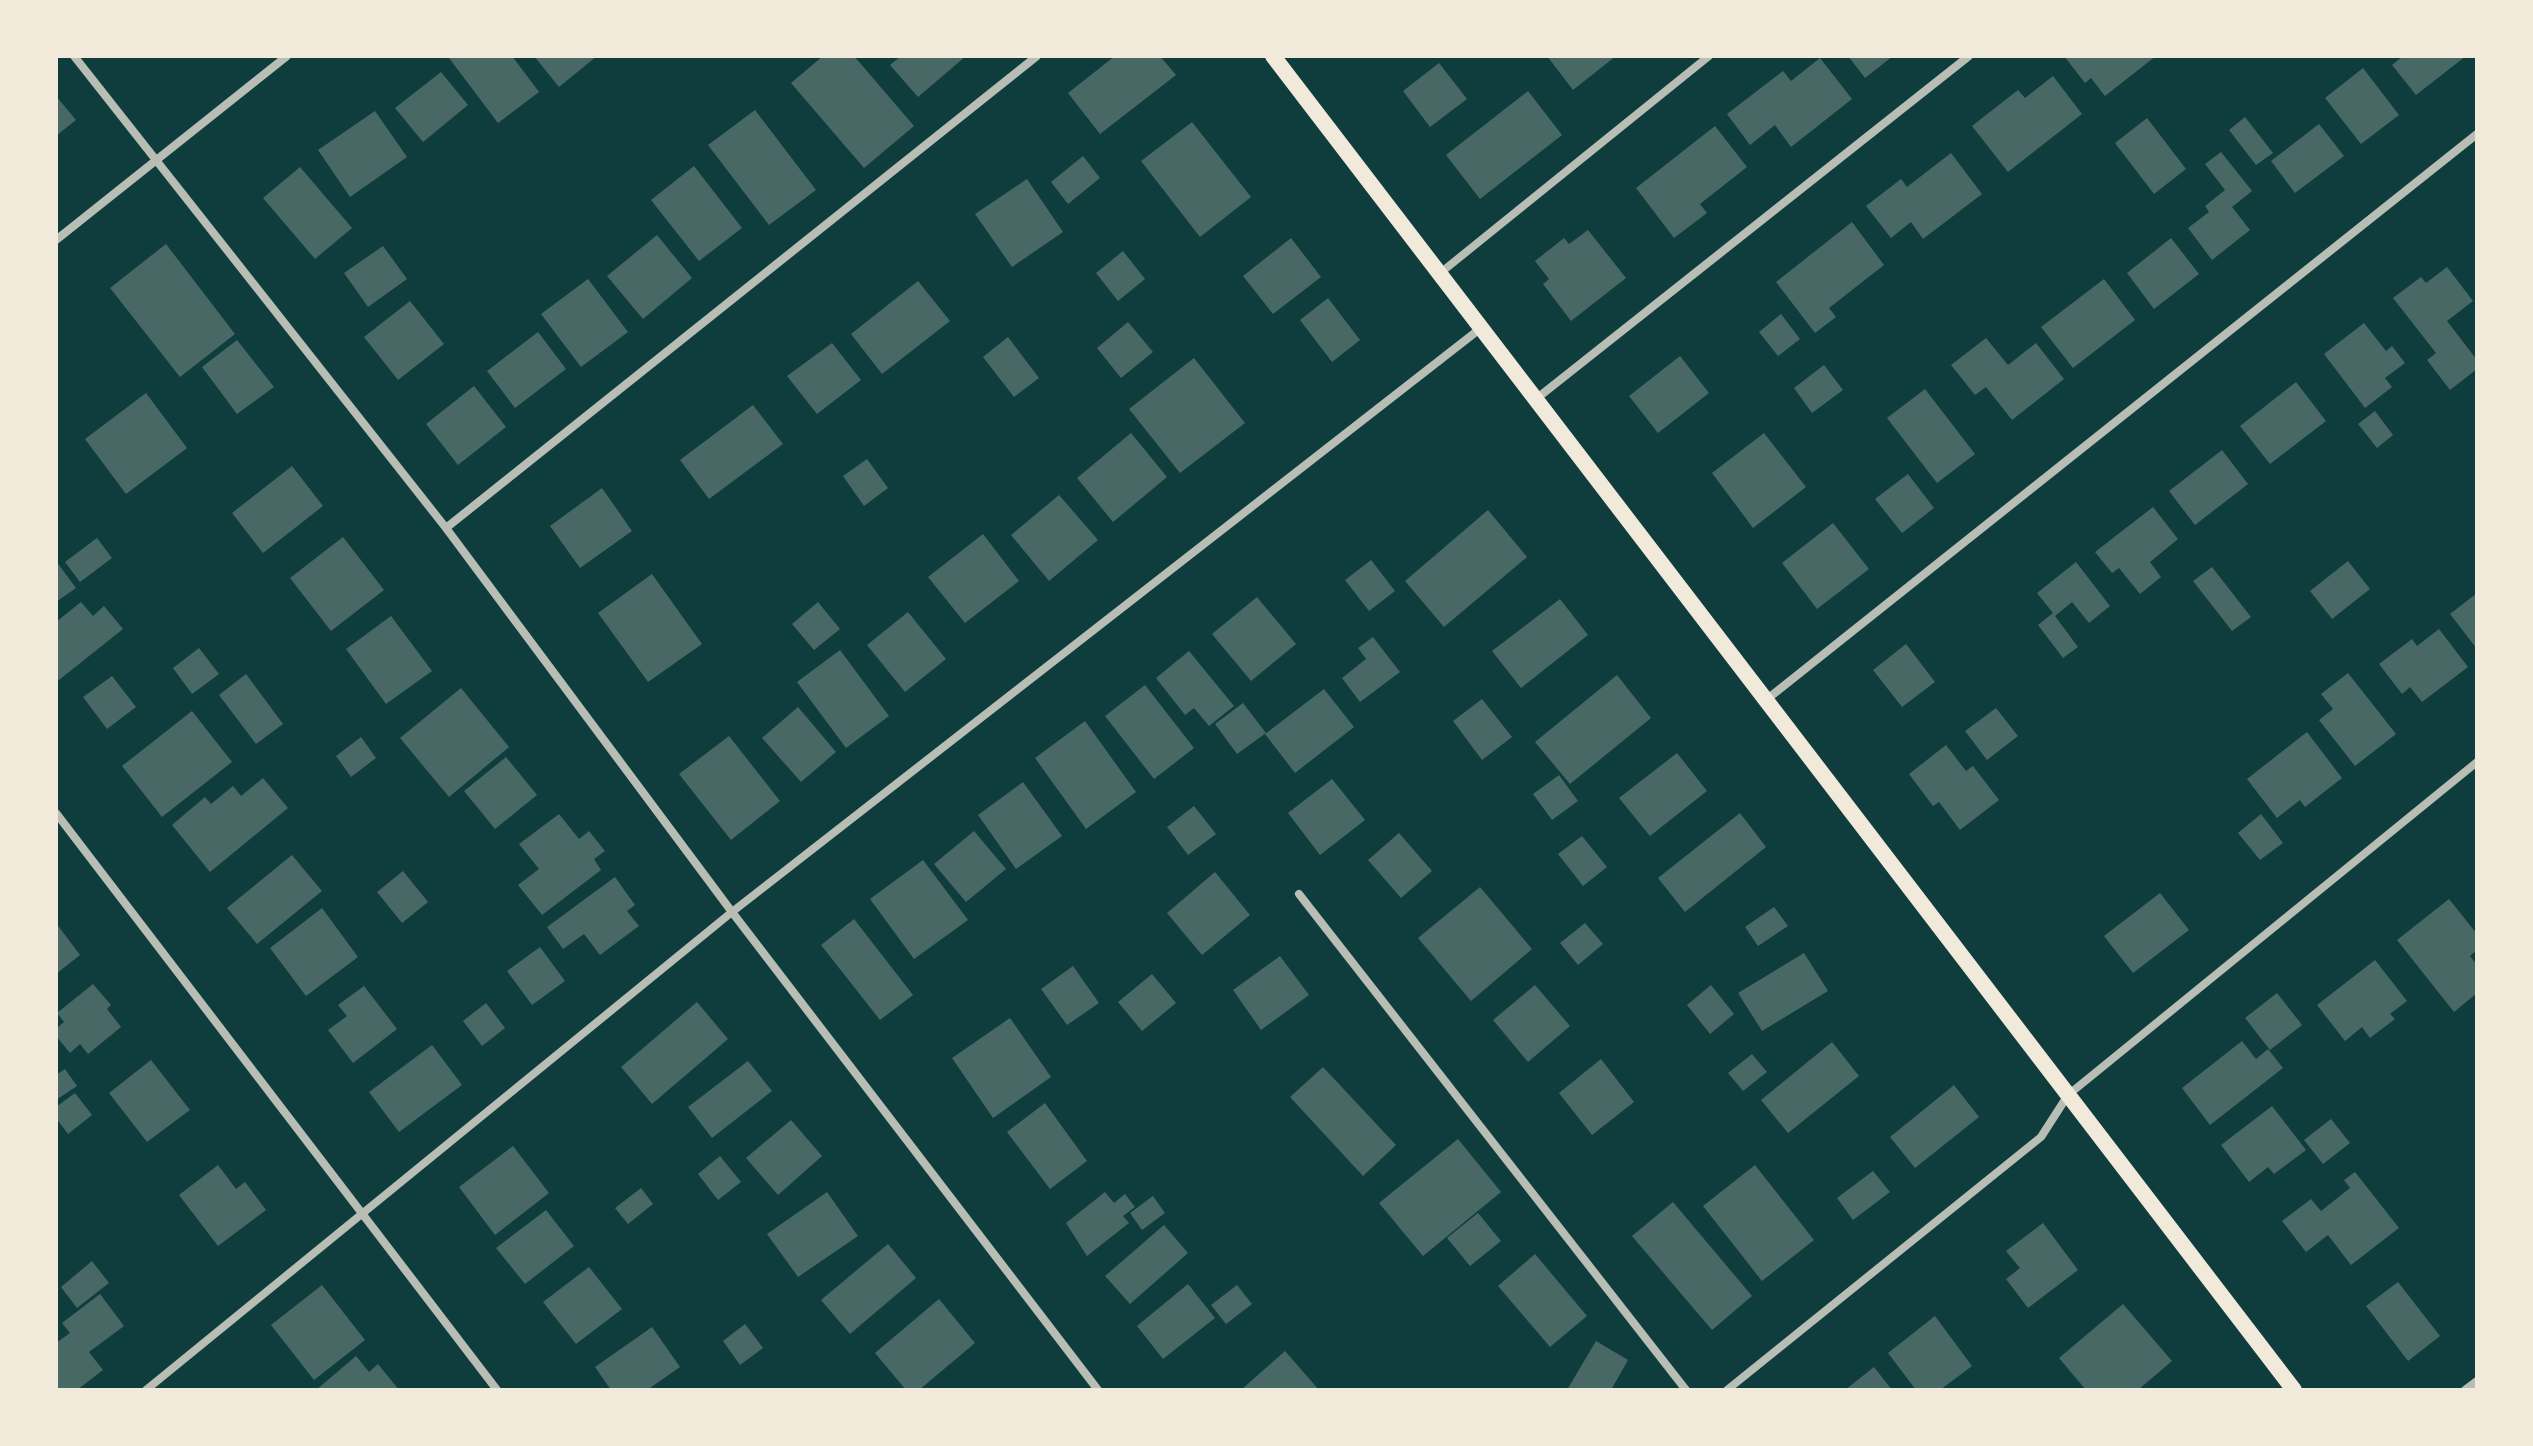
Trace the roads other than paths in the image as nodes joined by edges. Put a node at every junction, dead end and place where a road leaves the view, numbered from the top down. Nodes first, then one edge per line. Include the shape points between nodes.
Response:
1 (74, 56) edge
2 (287, 56) edge
3 (1037, 56) edge
4 (1273, 56) edge
5 (1709, 56) edge
6 (1969, 56) edge
7 (2477, 134) edge
8 (157, 160) junction
9 (56, 240) edge
10 (1439, 274) junction
11 (1481, 328) junction
12 (1536, 399) junction
13 (446, 528) junction
14 (1766, 700) junction
15 (2477, 762) edge
16 (56, 813) edge
17 (1299, 894) dead end
18 (732, 912) junction
19 (2068, 1095) junction
20 (364, 1215) junction
21 (2477, 1381) edge
22 (146, 1390) edge
23 (497, 1390) edge
24 (1098, 1390) edge
25 (1686, 1390) edge
26 (1727, 1390) edge
27 (2294, 1390) edge
28 (2465, 1390) edge

1 - 8 street
2 - 8 street
3 - 13 street
4 - 10 main road
5 - 10 street
6 - 12 street
7 - 14 street
8 - 9 street
8 - 13 street
10 - 11 main road
11 - 12 main road
11 - 18 street
12 - 14 main road
13 - 18 street
14 - 19 main road
15 - 19 street
16 - 20 street
17 - 25 street
18 - 20 street
18 - 24 street
19 - 26 street via 2041,1137
19 - 27 main road
20 - 22 street
20 - 23 street
21 - 28 street

